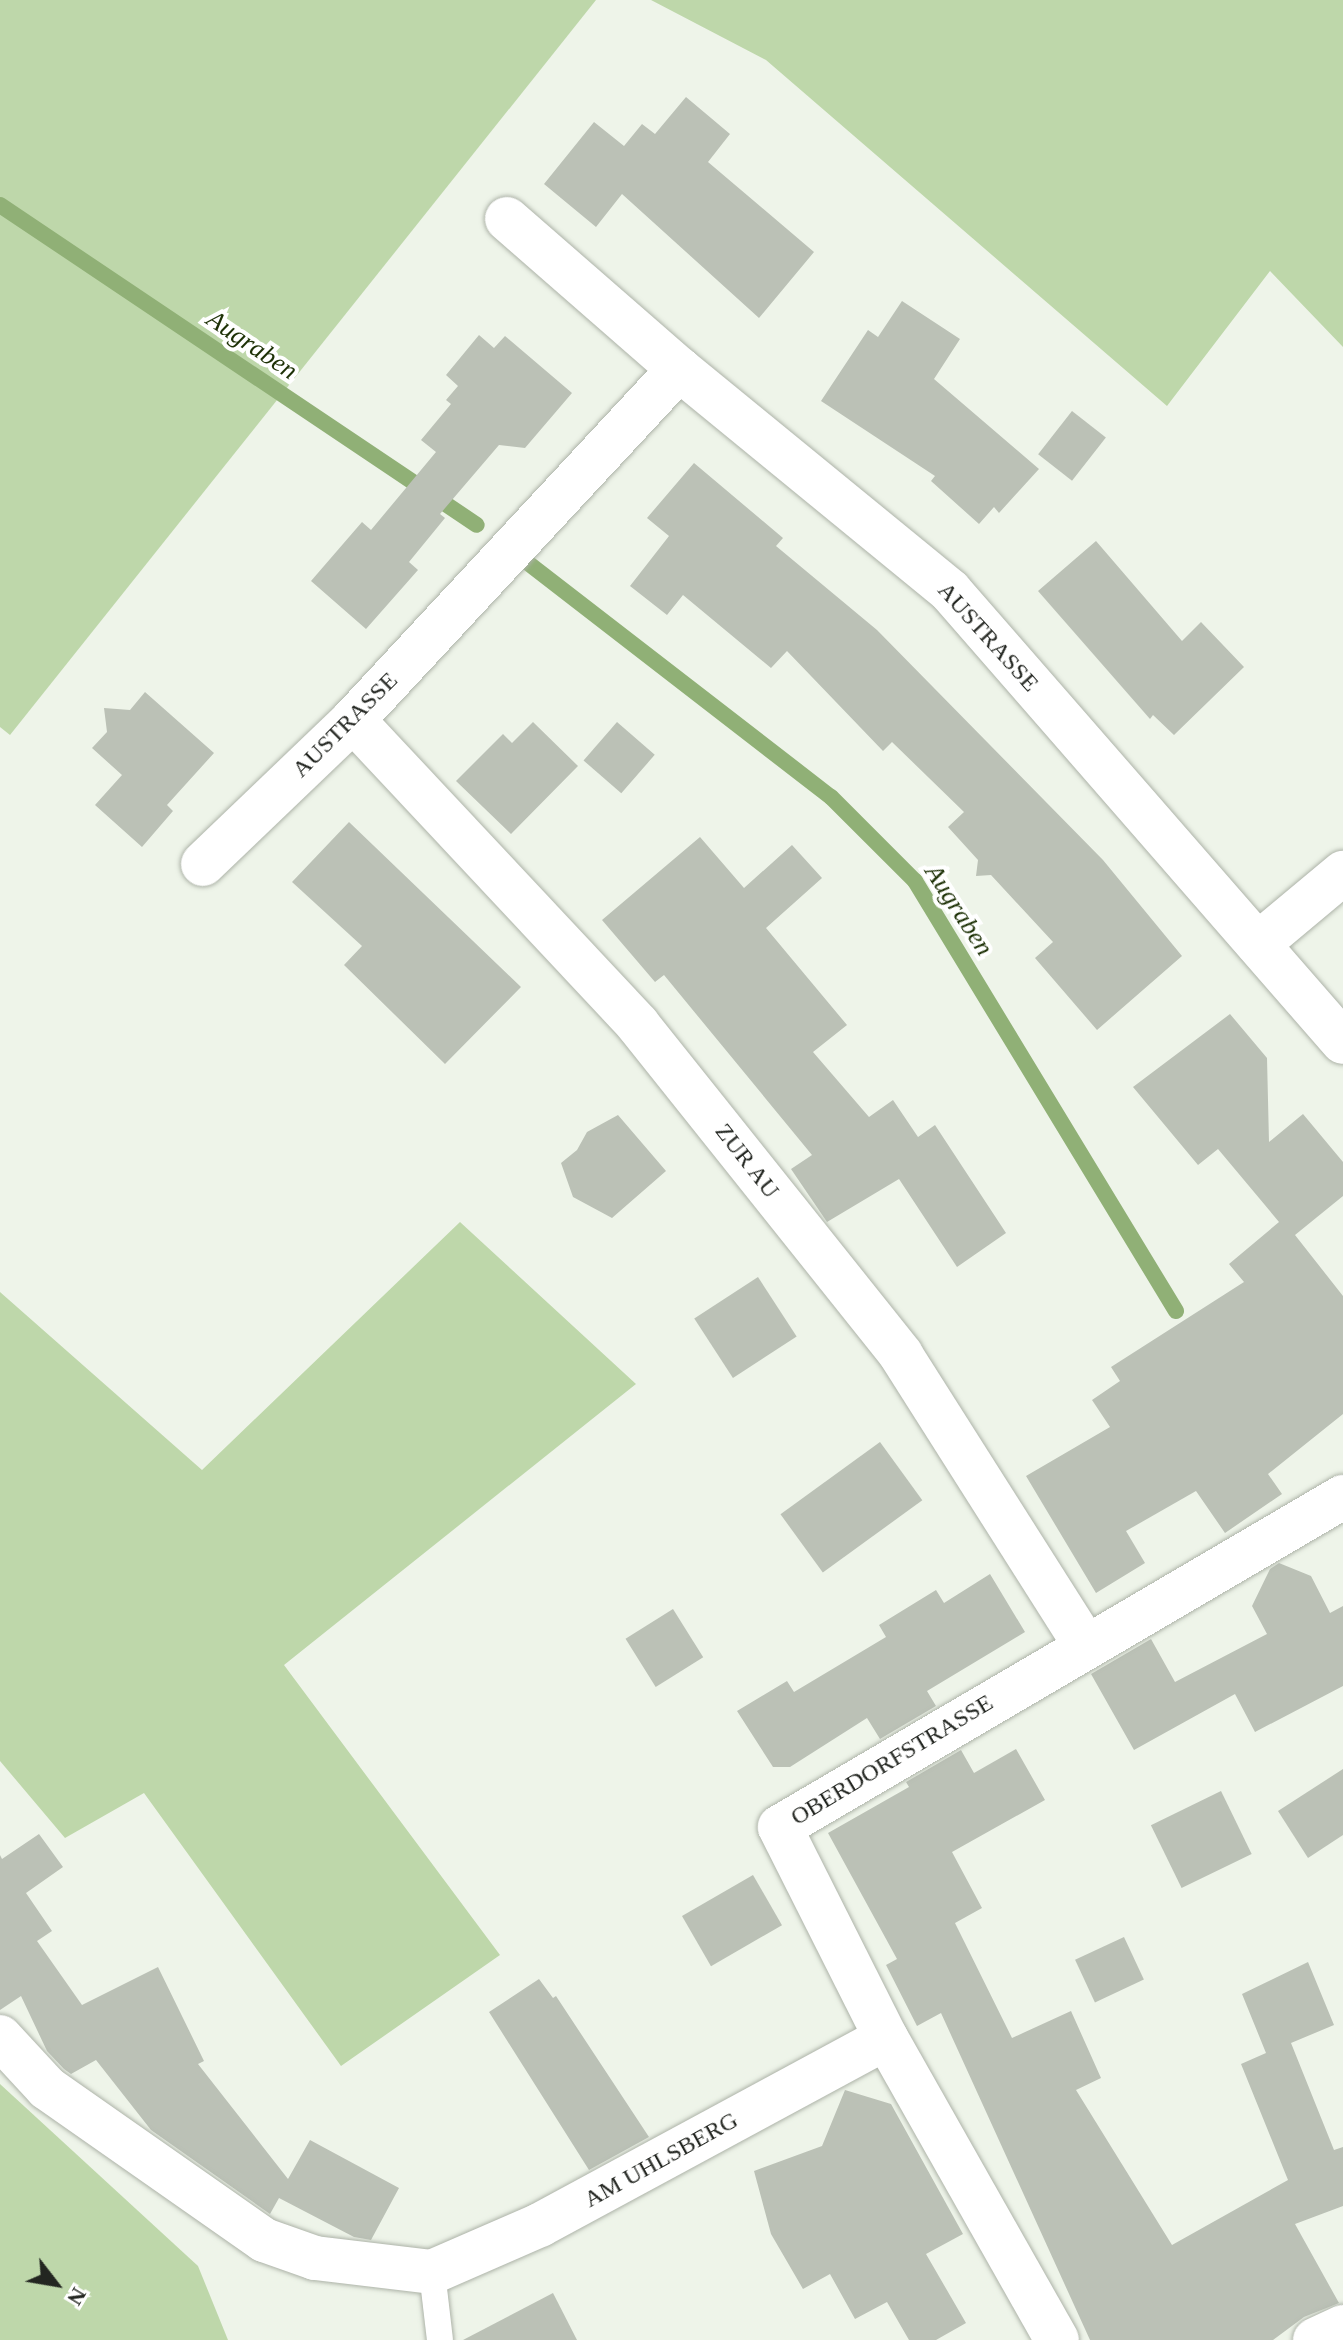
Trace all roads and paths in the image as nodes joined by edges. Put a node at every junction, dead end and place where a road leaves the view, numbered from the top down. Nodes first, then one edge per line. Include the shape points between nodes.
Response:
1 (507, 219) dead end
2 (679, 369) junction
3 (353, 720) junction
4 (203, 864) dead end
5 (1343, 873) edge
6 (1258, 944) junction
7 (1343, 1042) edge
8 (1343, 1497) edge
9 (1085, 1645) junction
10 (0, 2037) edge
11 (886, 2038) junction
12 (432, 2272) junction
13 (1343, 2327) edge
14 (440, 2340) edge
15 (1057, 2340) edge
16 (1315, 2340) edge

1 - 2 street, AUSTRASSE
2 - 3 street, AUSTRASSE
2 - 6 street, AUSTRASSE via 950,591
3 - 4 street, AUSTRASSE
3 - 9 street, ZUR AU via 638,1025 901,1355
5 - 6 street
6 - 7 street, AUSTRASSE
8 - 9 street, OBERDORFSTRASSE
9 - 11 street, OBERDORFSTRASSE via 780,1827
10 - 12 street via 47,2088 264,2240 315,2258
11 - 12 street, AM UHLSBERG via 540,2225
11 - 15 street, OBERDORFSTRASSE
12 - 14 lane
13 - 16 street

